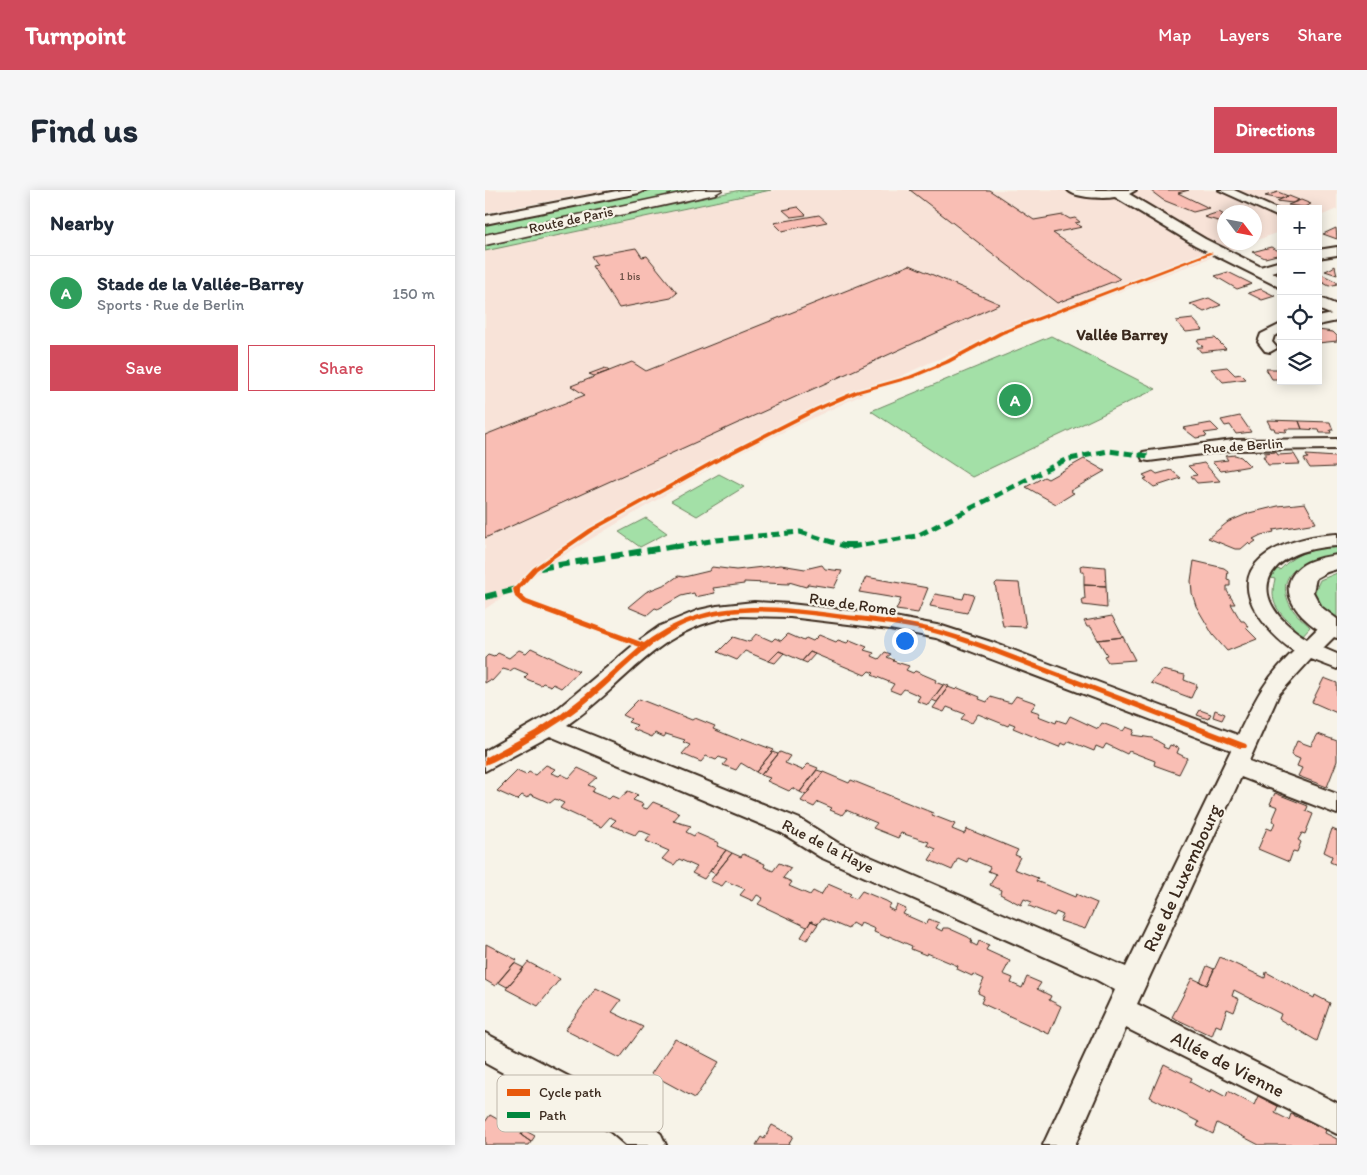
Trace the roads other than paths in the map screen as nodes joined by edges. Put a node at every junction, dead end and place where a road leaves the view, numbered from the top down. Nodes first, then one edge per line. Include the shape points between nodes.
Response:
1 (639, 190) edge
2 (715, 190) edge
3 (1075, 190) edge
4 (1225, 190) edge
5 (1124, 192) edge
6 (1277, 214) edge
7 (485, 220) edge
8 (485, 240) edge
9 (1337, 251) edge
10 (1322, 253) edge
11 (1277, 266) edge
12 (1258, 272) junction
13 (1277, 281) edge
14 (1322, 304) edge
15 (1337, 312) edge
16 (1337, 317) edge
17 (1322, 320) edge
18 (1277, 330) edge
19 (1270, 348) dead end
20 (1337, 444) edge
21 (1149, 456) dead end
22 (1337, 540) edge
23 (1337, 562) edge
24 (1334, 629) edge
25 (1308, 649) junction
26 (1337, 662) edge
27 (548, 726) junction
28 (1239, 756) junction
29 (485, 762) edge
30 (1337, 804) edge
31 (1125, 997) junction
32 (485, 1047) edge
33 (537, 1075) edge
34 (1337, 1119) edge
35 (635, 1132) edge
36 (650, 1145) edge
37 (1059, 1145) edge

1 - 7 street
2 - 8 main road, Route de Paris
3 - 5 street via 1099,195
4 - 6 street
5 - 12 street via 1200,242
9 - 10 street
11 - 12 street
12 - 13 street
14 - 15 street
16 - 17 street
18 - 19 street via 1268,334 1265,342
20 - 21 street, Rue de Berlin via 1242,444
22 - 25 street via 1313,541 1284,549 1265,565 1260,574 1259,597 1264,609 1285,634
23 - 24 street via 1316,567 1307,573 1299,589 1307,609
24 - 25 street, Rue de Luxembourg
25 - 26 street
25 - 28 street, Rue de Luxembourg via 1270,691
27 - 28 street, Rue de Rome via 586,699 645,646 679,624 725,610 767,607 905,625 948,635 1169,716
27 - 29 street, Rue de Rome
27 - 31 street, Rue de la Haye via 791,826 829,850 1107,971
28 - 30 street, Rue de Rome
28 - 31 street, Rue de Luxembourg
31 - 34 street, Allée de Vienne
31 - 37 street, Rue de Luxembourg
32 - 33 street
35 - 36 street

